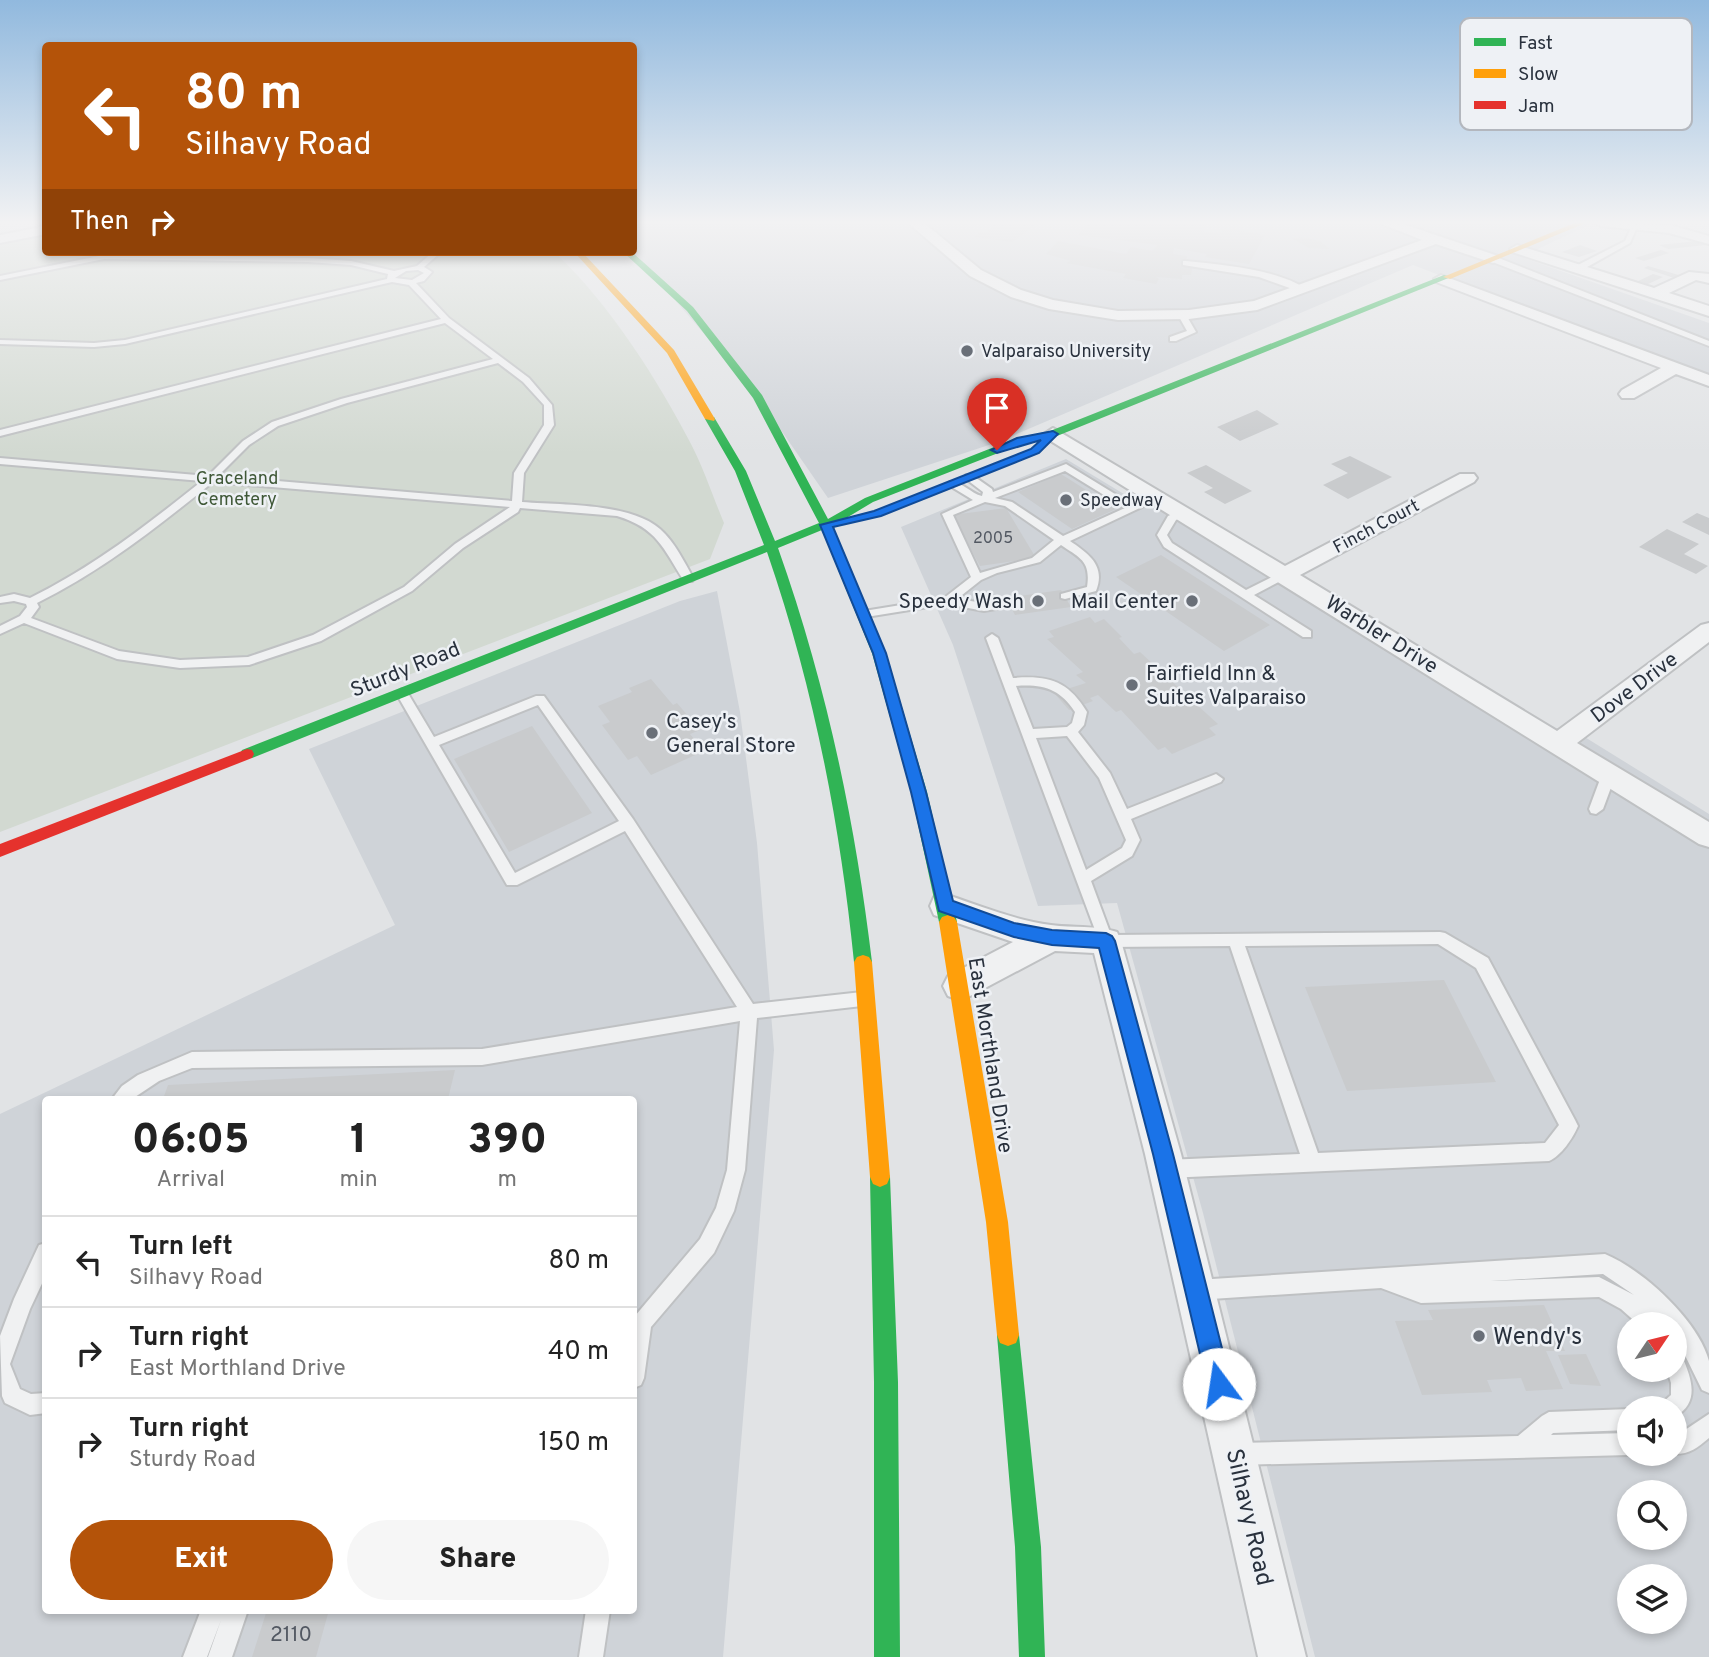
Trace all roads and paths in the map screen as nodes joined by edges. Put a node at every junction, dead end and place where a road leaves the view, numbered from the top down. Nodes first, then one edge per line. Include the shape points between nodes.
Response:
1 (298, 299) edge
2 (427, 299) edge
3 (627, 299) edge
4 (679, 299) edge
5 (1037, 299) edge
6 (1275, 299) edge
7 (1390, 299) edge
8 (1494, 299) edge
9 (1595, 299) edge
10 (1672, 299) edge
11 (1709, 311) edge
12 (1182, 315) junction
13 (446, 320) junction
14 (1173, 339) dead end
15 (0, 342) edge
16 (1709, 344) edge
17 (498, 360) junction
18 (1674, 368) junction
19 (1709, 381) edge
20 (1628, 394) dead end
21 (0, 433) edge
22 (1053, 434) junction
23 (0, 461) edge
24 (969, 477) junction
25 (1467, 478) dead end
26 (210, 479) junction
27 (953, 484) junction
28 (1158, 497) junction
29 (987, 499) junction
30 (517, 505) junction
31 (1133, 509) junction
32 (1184, 512) junction
33 (826, 525) junction
34 (1062, 541) junction
35 (772, 546) junction
36 (1286, 574) junction
37 (977, 578) junction
38 (688, 579) junction
39 (1246, 595) junction
40 (1065, 596) dead end
41 (0, 600) edge
42 (947, 601) junction
43 (31, 602) junction
44 (1009, 604) dead end
45 (864, 615) junction
46 (24, 619) junction
47 (0, 629) edge
48 (1709, 630) edge
49 (1307, 634) dead end
50 (992, 638) dead end
51 (1009, 683) junction
52 (402, 693) junction
53 (1070, 731) junction
54 (1029, 734) junction
55 (431, 743) junction
56 (1559, 743) junction
57 (1609, 774) junction
58 (1216, 779) dead end
59 (1596, 809) dead end
60 (1122, 817) junction
61 (628, 823) junction
62 (1709, 836) edge
63 (0, 851) edge
64 (1083, 879) junction
65 (945, 906) junction
66 (1052, 938) junction
67 (1106, 941) junction
68 (1236, 941) junction
69 (959, 986) junction
70 (869, 998) junction
71 (749, 1012) junction
72 (124, 1096) edge
73 (1312, 1162) junction
74 (1166, 1169) junction
75 (42, 1261) edge
76 (1381, 1278) junction
77 (1196, 1290) junction
78 (1641, 1312) edge
79 (638, 1323) edge
80 (1709, 1383) edge
81 (42, 1404) edge
82 (1617, 1420) edge
83 (1709, 1425) edge
84 (1687, 1442) edge
85 (1617, 1444) edge
86 (1522, 1446) junction
87 (1236, 1454) junction
88 (212, 1614) edge
89 (235, 1614) edge
90 (597, 1614) edge
91 (195, 1657) edge
92 (220, 1657) edge
93 (591, 1657) edge
94 (887, 1657) edge
95 (1032, 1657) edge
96 (1283, 1657) edge

1 - 15 lane via 125,342
2 - 13 lane
3 - 35 main road via 688,376 729,448
4 - 33 main road, East Morthland Drive via 758,397
5 - 12 street via 1120,315
6 - 12 street
7 - 22 main road, Sturdy Road
8 - 18 street
9 - 16 lane
10 - 11 street
12 - 14 lane via 1192,332
13 - 17 lane
13 - 21 lane
17 - 26 lane via 275,424 246,443
17 - 30 lane via 526,380 548,405 549,425 519,473
18 - 19 street
18 - 20 street
22 - 24 main road, Sturdy Road via 1035,451
22 - 28 street, Warbler Drive
22 - 33 main road, Sturdy Road via 1021,440 869,500
23 - 26 lane
24 - 27 main road, Sturdy Road
24 - 29 lane via 988,491
25 - 36 street, Finch Court
26 - 30 lane
26 - 43 lane via 107,559
27 - 29 lane via 973,497
27 - 33 main road, Sturdy Road via 877,514
28 - 31 lane
28 - 32 street, Warbler Drive
29 - 31 lane via 1066,467
29 - 34 lane via 1007,504
29 - 37 lane via 947,514
30 - 38 lane via 618,513 649,523
30 - 46 lane via 377,608 317,638 248,660 214,664 148,661 117,655
31 - 34 lane
32 - 36 street, Warbler Drive
32 - 39 lane via 1167,524 1163,535 1168,545
33 - 35 main road, Sturdy Road
33 - 45 main road, East Morthland Drive
34 - 37 lane via 1036,560
34 - 40 lane via 1085,556 1095,573 1091,589
35 - 38 main road, Sturdy Road
35 - 70 main road via 808,662 840,801
36 - 39 lane
36 - 56 street, Warbler Drive
37 - 42 lane
38 - 52 main road, Sturdy Road
39 - 49 lane
41 - 43 lane via 14,597
42 - 44 lane via 984,607
42 - 45 lane
43 - 46 lane via 31,612
45 - 65 main road, East Morthland Drive via 880,653 919,792
46 - 47 lane
48 - 56 street, Dove Drive
50 - 51 lane
51 - 53 lane via 1036,680 1058,686 1081,712 1078,725
51 - 54 lane
52 - 55 lane
52 - 63 main road, Sturdy Road
53 - 54 lane
53 - 60 lane via 1105,776
54 - 64 lane
55 - 61 lane via 540,699
55 - 61 lane via 512,881
56 - 57 street, Warbler Drive
57 - 59 lane
57 - 62 street, Warbler Drive
58 - 60 lane
60 - 64 lane via 1133,840 1127,852
61 - 71 lane
64 - 67 lane
65 - 66 street
65 - 69 main road, East Morthland Drive
66 - 67 street
66 - 69 street
67 - 68 lane
67 - 74 street, Silhavy Road
68 - 73 lane
68 - 73 lane via 1440,938 1482,963 1569,1126 1549,1152
69 - 95 main road, East Morthland Drive via 997,1222 1028,1547
70 - 71 lane
70 - 94 main road via 884,1246
71 - 72 lane via 482,1057 191,1060
71 - 79 lane via 736,1170 725,1211 707,1246
73 - 74 lane
74 - 77 street, Silhavy Road
75 - 81 lane via 0,1364 12,1396 30,1405
76 - 77 lane
76 - 78 lane via 1421,1293 1600,1287
76 - 80 lane via 1605,1264 1639,1286 1681,1326
77 - 87 street, Silhavy Road
82 - 86 lane via 1549,1423
83 - 84 lane
85 - 86 lane
86 - 87 lane
87 - 96 street, Silhavy Road
88 - 91 lane
89 - 92 lane
90 - 93 lane

